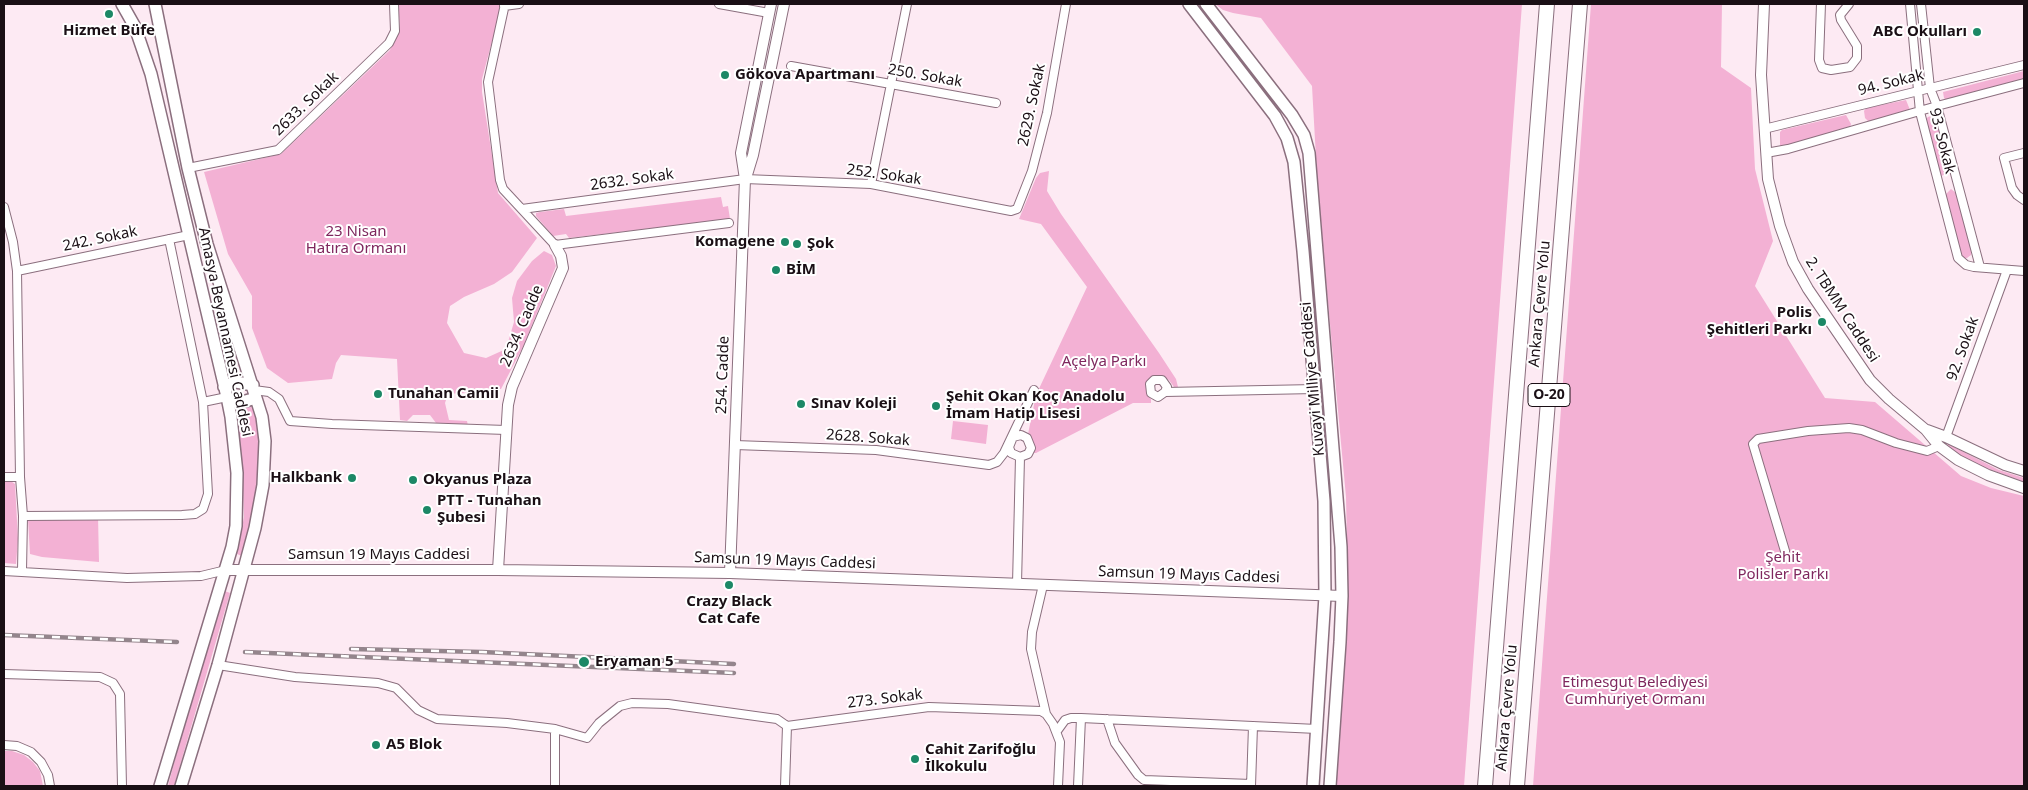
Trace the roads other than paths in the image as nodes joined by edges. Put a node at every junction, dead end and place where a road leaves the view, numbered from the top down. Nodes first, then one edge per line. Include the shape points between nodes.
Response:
1 (122, 4) edge
2 (155, 4) edge
3 (394, 4) edge
4 (519, 4) edge
5 (719, 4) edge
6 (784, 4) edge
7 (907, 4) edge
8 (1066, 4) edge
9 (1189, 4) edge
10 (1206, 4) edge
11 (1547, 4) edge
12 (1580, 4) edge
13 (1764, 4) edge
14 (1821, 4) edge
15 (1849, 4) edge
16 (1910, 4) edge
17 (1921, 4) edge
18 (504, 5) edge
19 (770, 8) edge
20 (1236, 42) junction
21 (1224, 50) junction
22 (2024, 65) edge
23 (791, 66) dead end
24 (891, 84) junction
25 (2024, 84) edge
26 (1930, 88) junction
27 (1917, 91) junction
28 (996, 104) dead end
29 (1937, 106) junction
30 (1920, 112) junction
31 (1764, 129) junction
32 (1766, 153) junction
33 (2024, 154) edge
34 (188, 168) junction
35 (745, 178) junction
36 (1957, 183) junction
37 (871, 184) junction
38 (1940, 188) junction
39 (2024, 200) edge
40 (4, 207) edge
41 (522, 209) junction
42 (1017, 210) joint
43 (729, 224) dead end
44 (190, 235) junction
45 (169, 239) junction
46 (555, 245) junction
47 (1980, 267) junction
48 (17, 270) junction
49 (2007, 270) junction
50 (2024, 271) edge
51 (1315, 389) junction
52 (1034, 390) dead end
53 (254, 391) junction
54 (1166, 392) dead end
55 (226, 395) junction
56 (202, 402) junction
57 (506, 430) junction
58 (1926, 430) junction
59 (1946, 437) junction
60 (1011, 440) junction
61 (735, 445) junction
62 (1939, 446) junction
63 (1020, 457) junction
64 (2024, 471) edge
65 (4, 477) edge
66 (20, 477) junction
67 (2024, 488) edge
68 (23, 516) junction
69 (1785, 551) dead end
70 (226, 570) junction
71 (244, 570) junction
72 (498, 570) junction
73 (4, 571) edge
74 (22, 572) junction
75 (730, 573) junction
76 (1017, 584) junction
77 (1043, 585) junction
78 (1325, 596) junction
79 (1342, 596) junction
80 (218, 666) junction
81 (4, 674) edge
82 (1046, 714) junction
83 (1081, 718) junction
84 (1107, 719) junction
85 (787, 726) junction
86 (1252, 726) junction
87 (555, 729) junction
88 (1317, 729) junction
89 (1057, 731) junction
90 (4, 745) edge
91 (1251, 785) edge
92 (50, 786) edge
93 (122, 786) edge
94 (160, 786) edge
95 (181, 786) edge
96 (555, 786) edge
97 (785, 786) edge
98 (1058, 786) edge
99 (1078, 786) edge
100 (1313, 786) edge
101 (1330, 786) edge
102 (1485, 786) edge
103 (1518, 786) edge

1 - 44 main road, Amasya Beyannamesi Caddesi via 136,27 151,74
2 - 34 main road, Amasya Beyannamesi Caddesi
3 - 34 street, 2633. Sokak via 395,31 389,43 278,150
4 - 18 street
5 - 19 street
6 - 35 street via 753,155
7 - 24 street
8 - 42 street, 2629. Sokak via 1047,113 1032,172
9 - 21 main road, Kuvayi Milliye Caddesi
10 - 20 main road, Kuvayi Milliye Caddesi
11 - 102 highway, Ankara Çevre Yolu / O-20
12 - 103 highway, Ankara Çevre Yolu / O-20
13 - 31 street, 2. TBMM Caddesi via 1760,75
14 - 15 street via 1819,60 1822,68 1831,70 1850,67 1857,58 1857,46 1840,15
16 - 27 street, 93. Sokak
17 - 26 street, 93. Sokak
18 - 41 street via 490,68 488,96 501,184
19 - 35 street via 741,152
20 - 21 main road
20 - 79 main road, Kuvayi Milliye Caddesi via 1292,115 1304,135 1309,153 1339,509
21 - 51 main road, Kuvayi Milliye Caddesi via 1275,116 1291,146
22 - 26 street, 94. Sokak
23 - 24 street, 250. Sokak
24 - 28 street, 250. Sokak
24 - 37 street
25 - 29 street
26 - 27 street, 94. Sokak
26 - 29 street, 93. Sokak
27 - 30 street, 93. Sokak
27 - 31 street, 94. Sokak
29 - 30 street
29 - 36 street, 93. Sokak
30 - 32 street
30 - 38 street, 93. Sokak
31 - 32 street, 2. TBMM Caddesi
32 - 58 street, 2. TBMM Caddesi via 1771,195 1780,226 1793,262 1808,289 1870,380
33 - 39 street via 2004,158 2012,188
34 - 53 main road, Amasya Beyannamesi Caddesi via 207,244
35 - 37 street, 252. Sokak
35 - 41 street, 2632. Sokak
35 - 61 street, 254. Cadde
36 - 38 street
36 - 47 street, 93. Sokak
37 - 42 street, 252. Sokak
38 - 47 street, 93. Sokak via 1958,258 1966,265
40 - 48 street
41 - 46 street
43 - 46 street
44 - 45 street, 242. Sokak
44 - 55 main road, Amasya Beyannamesi Caddesi
45 - 48 street, 242. Sokak
45 - 56 street
46 - 57 street, 2634. Cadde via 563,268 512,388
47 - 49 street, 93. Sokak
48 - 66 street
49 - 50 street, 93. Sokak
49 - 59 street, 92. Sokak
51 - 54 street
51 - 78 main road, Kuvayi Milliye Caddesi via 1324,501
52 - 60 street
53 - 55 main road via 242,402
53 - 55 main road via 236,382
53 - 57 street via 269,392 279,399 290,420
53 - 71 main road, Amasya Beyannamesi Caddesi via 263,425 265,465 255,528
55 - 56 street
55 - 70 main road, Amasya Beyannamesi Caddesi via 238,500
56 - 68 street via 208,494 203,509 195,514 182,515
57 - 72 street, 2634. Cadde
58 - 59 street, 2. TBMM Caddesi
58 - 62 street, 2. TBMM Caddesi
59 - 62 street
59 - 64 street, 2. TBMM Caddesi
60 - 61 street, 2628. Sokak via 998,462 989,465 876,450
60 - 63 street via 1010,450 1014,456
60 - 63 street via 1020,435 1030,441 1030,452
61 - 75 street, 254. Cadde
62 - 67 street, 2. TBMM Caddesi via 1973,469
62 - 69 street via 1927,451 1850,428 1758,439 1753,444
63 - 76 street
65 - 66 street
66 - 68 street
68 - 74 street
70 - 71 street, Samsun 19 Mayıs Caddesi
70 - 74 street via 201,576 127,578
70 - 94 main road, Amasya Beyannamesi Caddesi
71 - 72 street, Samsun 19 Mayıs Caddesi
71 - 80 main road, Amasya Beyannamesi Caddesi
72 - 75 street, Samsun 19 Mayıs Caddesi
73 - 74 street
75 - 76 street, Samsun 19 Mayıs Caddesi
76 - 77 street, Samsun 19 Mayıs Caddesi
77 - 78 street, Samsun 19 Mayıs Caddesi
77 - 82 street via 1031,650
78 - 79 street, Samsun 19 Mayıs Caddesi
78 - 88 main road, Kuvayi Milliye Caddesi
79 - 101 main road, Kuvayi Milliye Caddesi
80 - 87 street via 295,677 378,683 396,688 418,710 437,719
80 - 95 main road, Amasya Beyannamesi Caddesi
81 - 93 street via 100,677 113,683 120,694
82 - 85 street, 273. Sokak via 1041,711 928,708
82 - 89 street
83 - 84 street
83 - 89 street via 1065,720
83 - 99 street
84 - 86 street
84 - 91 street via 1115,743 1144,780
85 - 87 street via 768,718 668,704 632,703 620,706 587,738
85 - 97 street
86 - 88 street
86 - 91 street
87 - 96 street
88 - 100 main road, Kuvayi Milliye Caddesi
89 - 98 street via 1060,742
90 - 92 street via 31,752 41,762

